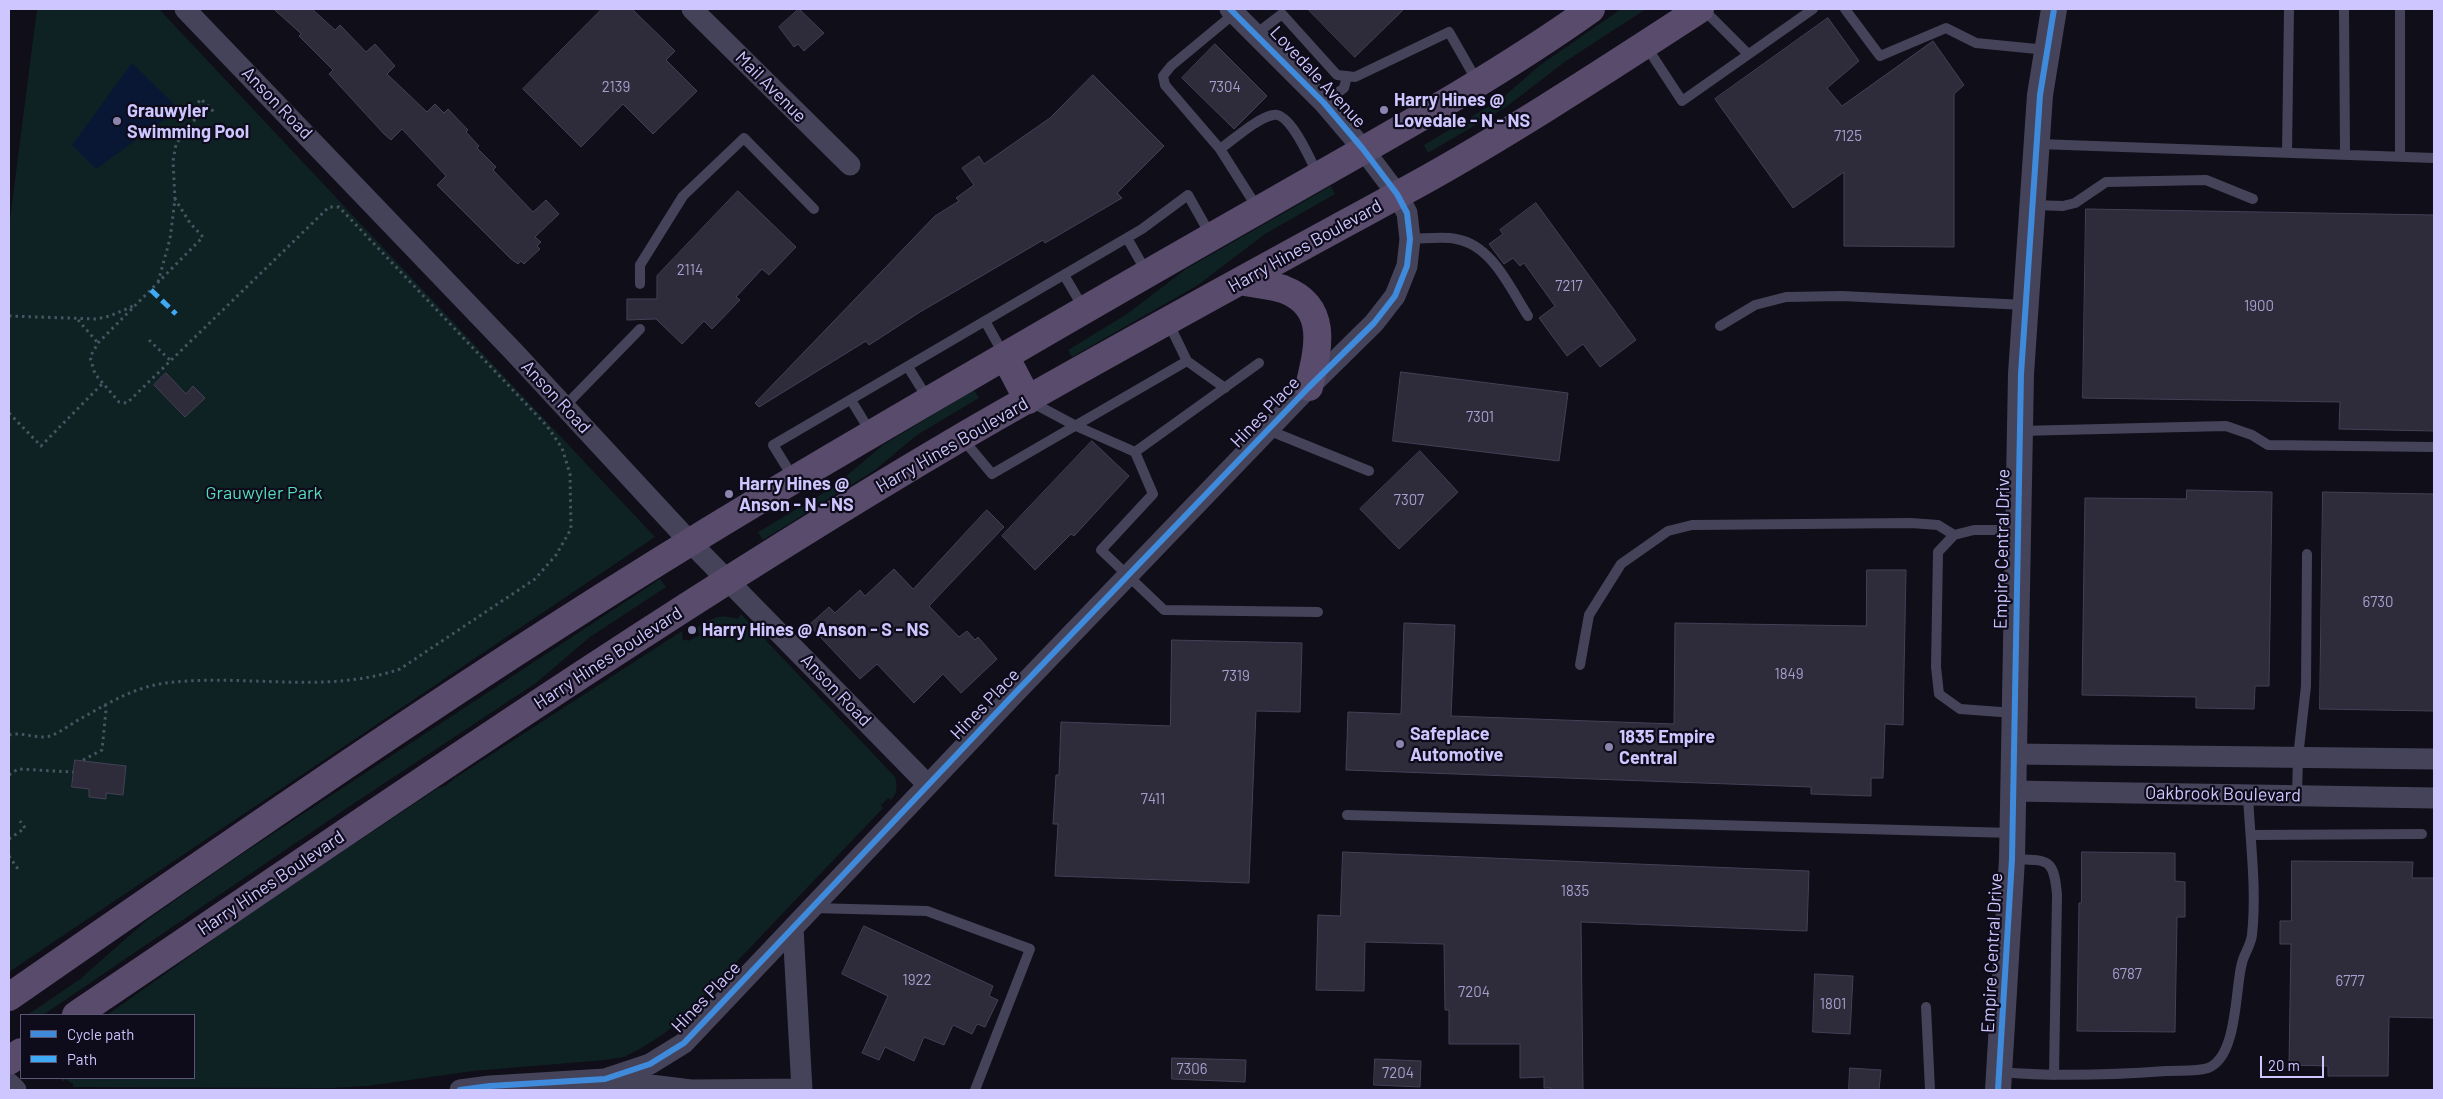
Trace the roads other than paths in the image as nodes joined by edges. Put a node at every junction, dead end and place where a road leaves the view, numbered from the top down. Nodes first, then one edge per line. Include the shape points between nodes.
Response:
1 (185, 9) edge
2 (692, 9) edge
3 (1591, 9) edge
4 (1701, 9) edge
5 (1813, 9) edge
6 (1845, 9) edge
7 (2054, 9) edge
8 (2289, 9) edge
9 (2344, 9) edge
10 (2400, 9) edge
11 (1232, 11) edge
12 (1256, 34) junction
13 (1645, 45) junction
14 (2047, 50) junction
15 (1747, 53) junction
16 (1347, 76) junction
17 (1478, 82) junction
18 (1324, 103) junction
19 (2037, 144) junction
20 (1220, 149) junction
21 (1364, 149) junction
22 (2287, 152) junction
23 (2345, 154) junction
24 (2400, 156) junction
25 (2434, 158) edge
26 (850, 165) dead end
27 (1318, 176) junction
28 (1397, 194) junction
29 (2253, 199) dead end
30 (2033, 205) junction
31 (814, 209) dead end
32 (1259, 210) junction
33 (1211, 237) junction
34 (1126, 238) junction
35 (1410, 239) junction
36 (1064, 274) junction
37 (1147, 274) junction
38 (1241, 281) junction
39 (640, 284) dead end
40 (2026, 305) junction
41 (1085, 310) junction
42 (1528, 316) dead end
43 (985, 321) junction
44 (1168, 322) junction
45 (1720, 326) dead end
46 (640, 329) dead end
47 (1005, 356) junction
48 (1187, 361) junction
49 (1258, 362) dead end
50 (908, 367) junction
51 (1225, 388) junction
52 (1309, 388) junction
53 (851, 400) junction
54 (929, 400) junction
55 (1028, 400) junction
56 (565, 406) junction
57 (1076, 426) junction
58 (1268, 430) junction
59 (2019, 431) junction
60 (872, 434) junction
61 (961, 437) junction
62 (2434, 446) edge
63 (1135, 452) junction
64 (1369, 471) dead end
65 (794, 479) junction
66 (2017, 530) junction
67 (1954, 535) junction
68 (690, 542) junction
69 (2306, 554) dead end
70 (1128, 576) junction
71 (728, 579) junction
72 (1318, 612) dead end
73 (1580, 665) dead end
74 (2014, 713) junction
75 (2013, 754) junction
76 (2298, 757) junction
77 (2434, 759) edge
78 (928, 784) junction
79 (2013, 790) junction
80 (2248, 795) junction
81 (2297, 795) junction
82 (2434, 798) edge
83 (1347, 815) dead end
84 (2013, 833) junction
85 (2422, 834) dead end
86 (2251, 835) junction
87 (2012, 859) junction
88 (810, 908) junction
89 (793, 928) junction
90 (9, 997) edge
91 (1926, 1008) dead end
92 (77, 1014) edge
93 (20, 1053) edge
94 (9, 1060) edge
95 (2054, 1075) junction
96 (605, 1079) junction
97 (1999, 1081) edge
98 (9, 1083) edge
99 (490, 1088) edge
100 (16, 1090) edge
101 (460, 1090) edge
102 (802, 1090) edge
103 (975, 1090) edge
104 (1930, 1090) edge

1 - 56 street, Anson Road
2 - 26 street, Mail Avenue
3 - 17 main road
4 - 13 main road, Harry Hines Boulevard
4 - 15 lane
5 - 15 lane
6 - 14 lane via 1880,56 1946,28 1976,43
7 - 14 street, Empire Central Drive
8 - 22 lane
9 - 23 lane
10 - 24 lane
11 - 12 street, Lovedale Avenue
11 - 20 lane via 1163,76 1164,85
12 - 16 lane via 1282,14 1337,75
12 - 18 street, Lovedale Avenue
13 - 15 lane via 1682,101
13 - 28 main road, Harry Hines Boulevard
14 - 19 street, Empire Central Drive
16 - 17 lane via 1355,77 1449,32
16 - 18 lane via 1344,88
17 - 21 main road
18 - 21 street, Lovedale Avenue
19 - 22 lane
19 - 30 street, Empire Central Drive
20 - 27 lane via 1260,121 1273,114 1279,115 1289,122
20 - 32 lane
21 - 27 main road
21 - 28 street, Lovedale Avenue
22 - 23 lane
23 - 24 lane
24 - 25 lane
27 - 32 main road
28 - 35 street, Hines Place via 1407,213
28 - 38 main road, Harry Hines Boulevard
29 - 30 lane via 2206,180 2106,182 2075,203
30 - 40 street, Empire Central Drive
31 - 39 lane via 744,138 683,196 640,265
32 - 33 main road
33 - 34 lane via 1188,196
33 - 37 main road
34 - 36 lane
34 - 37 lane
35 - 42 lane via 1456,238 1476,244 1493,262
35 - 52 street, Hines Place via 1407,266 1396,296 1374,323
36 - 41 lane
36 - 43 lane
37 - 41 main road
38 - 44 main road, Harry Hines Boulevard
38 - 52 main road via 1281,288 1307,304 1318,328
40 - 45 lane via 1842,296 1786,297 1755,306
40 - 59 street, Empire Central Drive
41 - 47 main road
43 - 47 lane
43 - 50 lane
44 - 48 lane
44 - 55 main road, Harry Hines Boulevard
46 - 56 lane
47 - 54 main road
47 - 55 main road
48 - 51 lane
48 - 57 lane
49 - 51 lane
50 - 53 lane
50 - 54 lane
51 - 63 lane
52 - 58 street, Hines Place
53 - 60 lane
53 - 65 lane via 774,445
54 - 60 main road
55 - 57 lane
55 - 61 main road, Harry Hines Boulevard
56 - 68 street, Anson Road
57 - 61 lane via 992,474
57 - 63 lane
58 - 64 lane
58 - 70 street, Hines Place
59 - 62 lane via 2226,426 2252,435 2268,445
59 - 66 street, Empire Central Drive
60 - 65 main road
61 - 71 main road, Harry Hines Boulevard
63 - 70 lane via 1153,494 1101,550
65 - 68 main road
66 - 67 lane via 1974,530
66 - 74 street, Empire Central Drive
67 - 73 lane via 1938,525 1911,523 1692,525 1668,531 1621,564 1589,616
67 - 74 lane via 1938,552 1936,667 1939,694 1960,709
68 - 71 street, Anson Road
68 - 90 main road via 494,668
69 - 76 lane via 2306,686
70 - 72 lane via 1164,610
70 - 78 street, Hines Place
71 - 78 street, Anson Road
71 - 92 main road, Harry Hines Boulevard
74 - 75 street, Empire Central Drive
75 - 76 street, Oakbrook Boulevard
75 - 79 street, Empire Central Drive
76 - 77 street, Oakbrook Boulevard
76 - 81 lane
78 - 88 street, Hines Place
79 - 80 street, Oakbrook Boulevard
79 - 84 street, Empire Central Drive
80 - 81 street, Oakbrook Boulevard
80 - 86 lane
81 - 82 street, Oakbrook Boulevard
83 - 84 lane
84 - 87 street, Empire Central Drive
85 - 86 lane
86 - 95 lane via 2252,936 2241,965 2237,1009 2228,1041 2218,1060 2208,1068
87 - 95 lane via 2040,860 2048,864 2055,874
87 - 97 street, Empire Central Drive
88 - 89 street, Hines Place
88 - 103 lane via 927,911 1030,949
89 - 96 street, Hines Place via 684,1043 650,1064
89 - 102 street
91 - 104 lane
93 - 94 main road
95 - 97 lane
96 - 99 street, Hines Place
96 - 102 street via 691,1090
98 - 100 street
99 - 101 street, Hines Place

